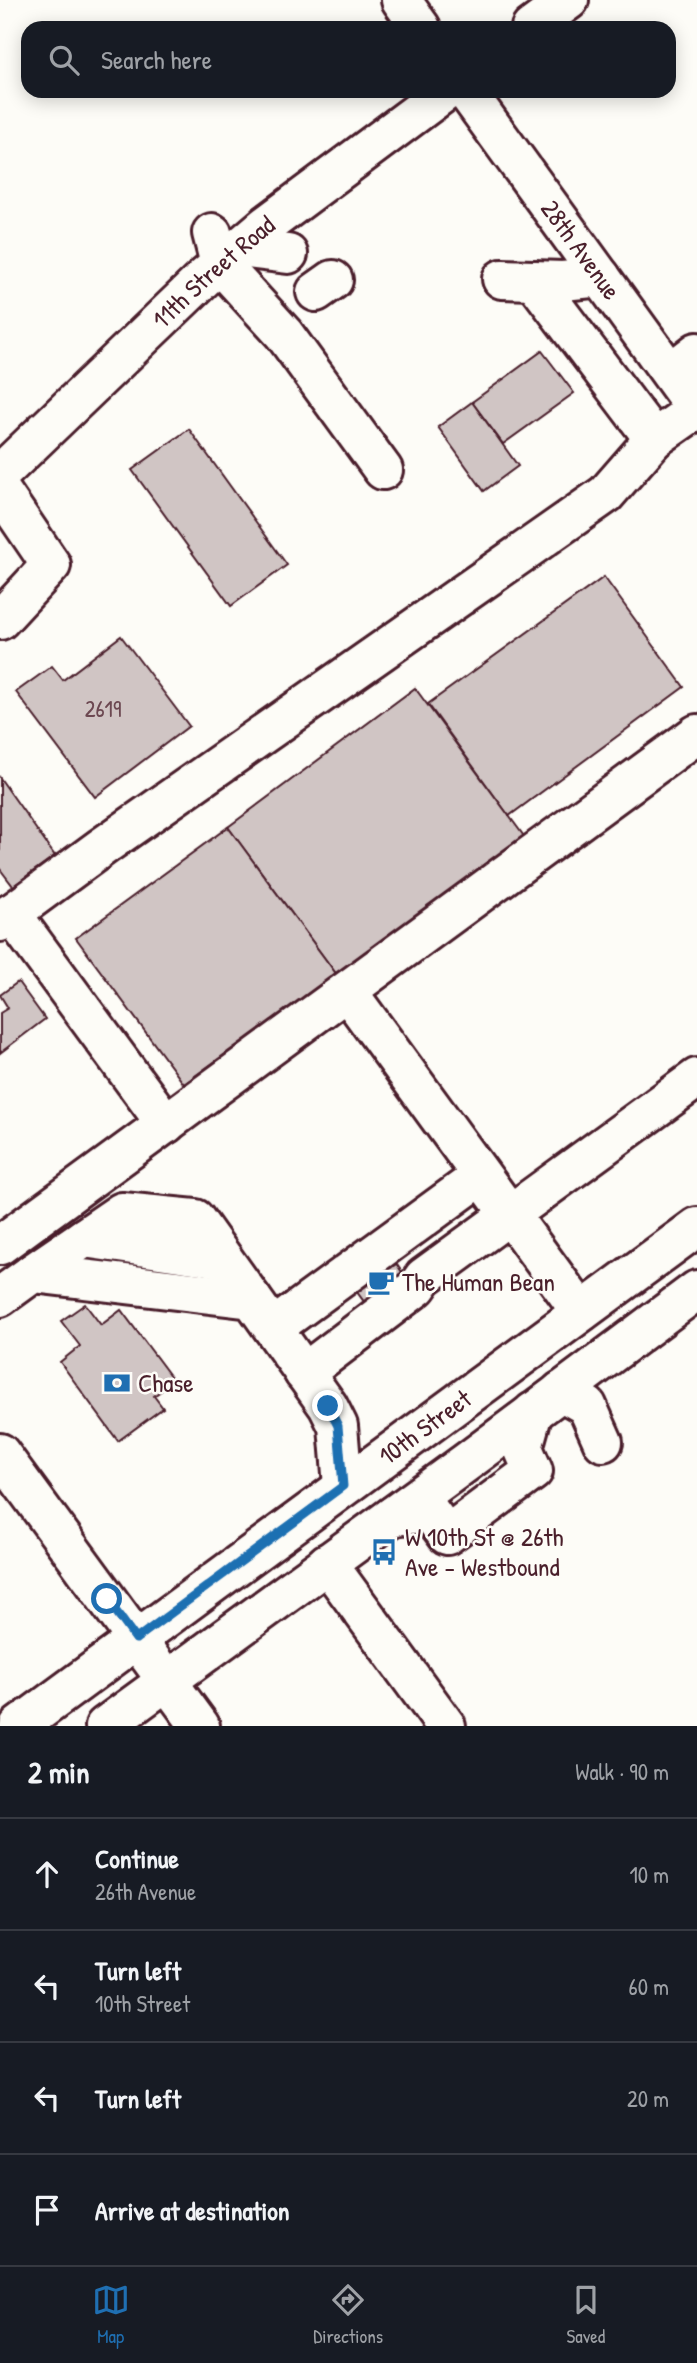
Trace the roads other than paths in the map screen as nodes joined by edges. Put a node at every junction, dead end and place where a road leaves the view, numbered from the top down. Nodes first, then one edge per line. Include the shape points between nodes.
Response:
1 (401, 0) edge
2 (569, 0) edge
3 (416, 21) edge
4 (540, 21) edge
5 (437, 98) edge
6 (471, 98) edge
7 (244, 241) junction
8 (601, 277) junction
9 (684, 362) edge
10 (697, 410) edge
11 (654, 439) junction
12 (46, 466) dead end
13 (383, 470) dead end
14 (0, 475) edge
15 (0, 490) edge
16 (0, 620) edge
17 (697, 734) edge
18 (6, 918) edge
19 (347, 990) junction
20 (697, 1078) edge
21 (166, 1124) junction
22 (481, 1176) junction
23 (510, 1216) junction
24 (697, 1227) edge
25 (0, 1245) edge
26 (33, 1273) junction
27 (697, 1290) edge
28 (0, 1297) edge
29 (581, 1312) junction
30 (262, 1313) junction
31 (304, 1373) junction
32 (547, 1402) junction
33 (603, 1442) dead end
34 (0, 1453) edge
35 (343, 1486) junction
36 (327, 1563) junction
37 (136, 1639) junction
38 (166, 1680) junction
39 (19, 1726) edge
40 (105, 1726) edge
41 (200, 1726) edge
42 (446, 1726) edge

1 - 3 main road
2 - 4 main road
5 - 7 main road, 11th Street Road
6 - 8 main road, 28th Avenue
7 - 13 main road via 284,334
7 - 14 main road, 11th Street Road
8 - 9 main road, 28th Avenue
8 - 11 main road via 563,282 518,280
9 - 10 main road, 28th Avenue
10 - 11 main road
11 - 18 main road via 606,494
12 - 14 main road
15 - 16 main road via 51,565
17 - 19 main road
18 - 21 main road
19 - 21 main road
19 - 22 main road
20 - 23 main road
21 - 25 main road
22 - 23 main road
22 - 30 main road
23 - 29 main road
23 - 31 main road via 424,1277
24 - 29 main road, 10th Street
26 - 28 main road
26 - 30 main road
26 - 30 main road via 122,1212 195,1219
27 - 32 main road, 10th Street
29 - 35 main road, 10th Street
30 - 31 main road
31 - 35 main road via 338,1426
32 - 33 main road via 587,1406
32 - 36 main road, 10th Street
34 - 37 main road
35 - 37 main road, 10th Street
36 - 38 main road, 10th Street
36 - 42 main road
37 - 38 main road
37 - 39 main road, 10th Street
38 - 40 main road, 10th Street
38 - 41 main road

